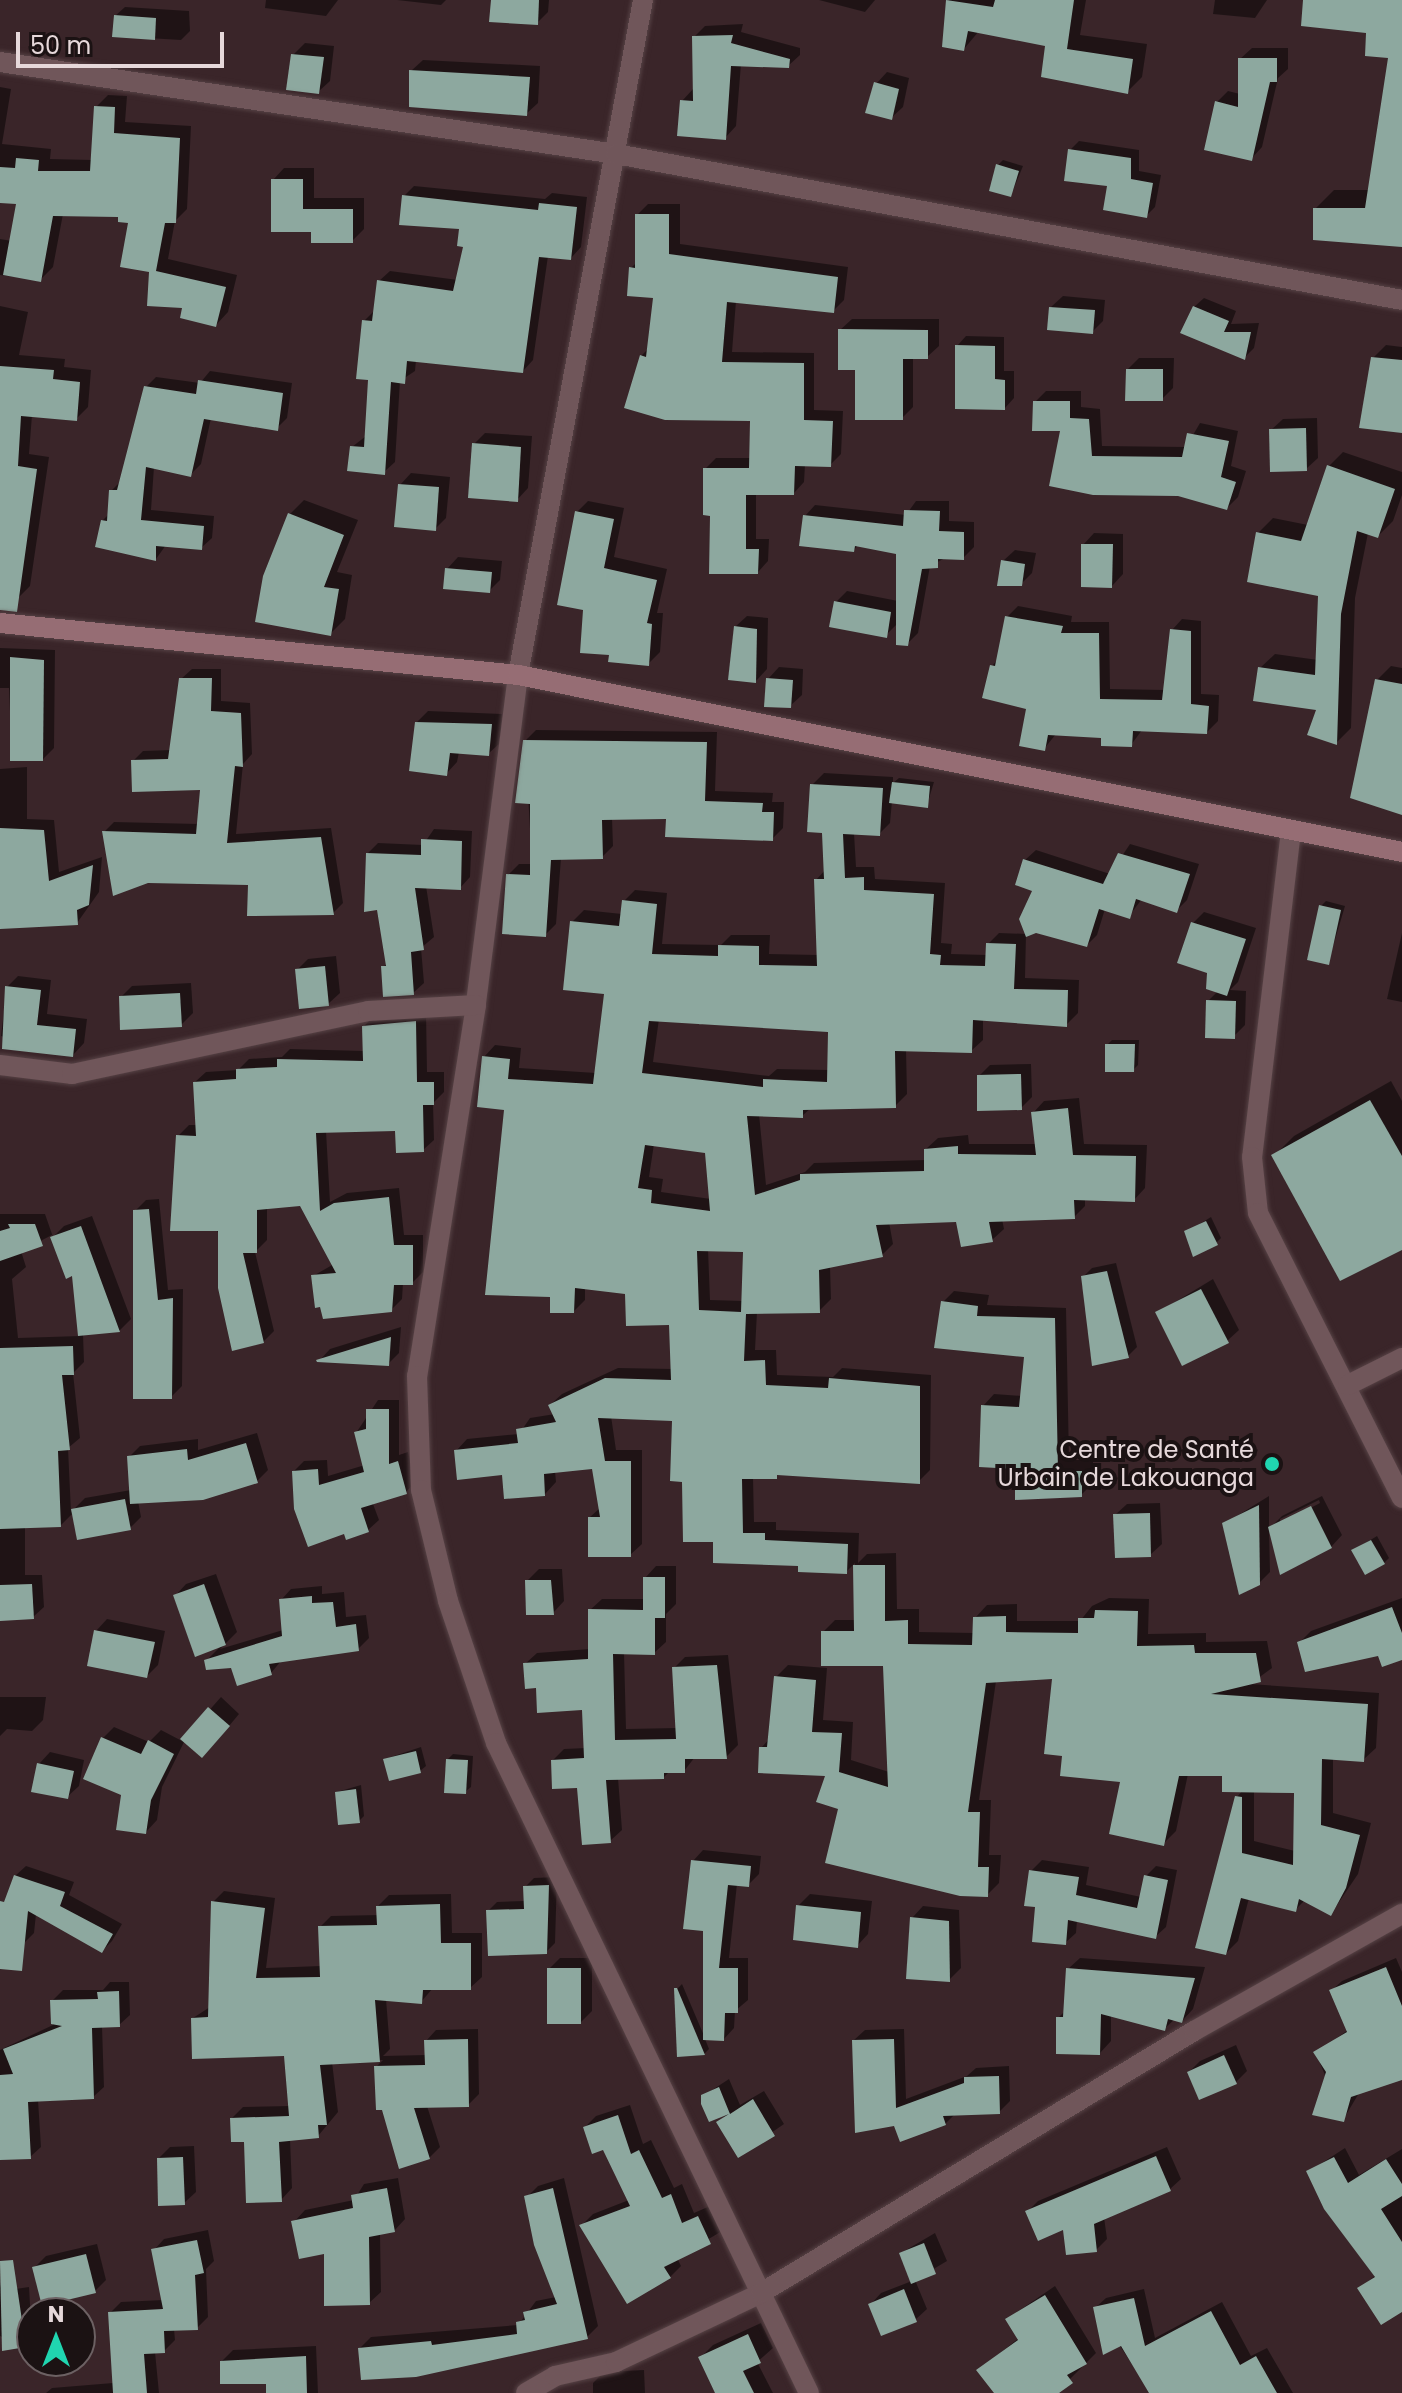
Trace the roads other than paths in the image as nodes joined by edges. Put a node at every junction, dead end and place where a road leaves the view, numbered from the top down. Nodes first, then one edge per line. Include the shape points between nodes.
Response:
1 (643, 0) edge
2 (0, 62) edge
3 (616, 154) junction
4 (1402, 300) edge
5 (0, 623) edge
6 (518, 675) junction
7 (1291, 831) junction
8 (1402, 852) edge
9 (476, 1005) junction
10 (0, 1065) edge
11 (1402, 1358) edge
12 (1348, 1385) junction
13 (1402, 1498) edge
14 (1402, 1914) edge
15 (761, 2293) junction
16 (526, 2393) edge
17 (809, 2393) edge

1 - 3 street
2 - 3 street
3 - 4 street
3 - 6 street
5 - 6 street
6 - 7 street
6 - 9 street
7 - 8 street
7 - 12 street via 1252,1157 1258,1213
9 - 10 street via 368,1011 72,1074
9 - 15 street via 417,1376 421,1490 448,1601 496,1743
11 - 12 street
12 - 13 street
14 - 15 street via 1194,2031
15 - 16 street via 616,2362 555,2376
15 - 17 street

